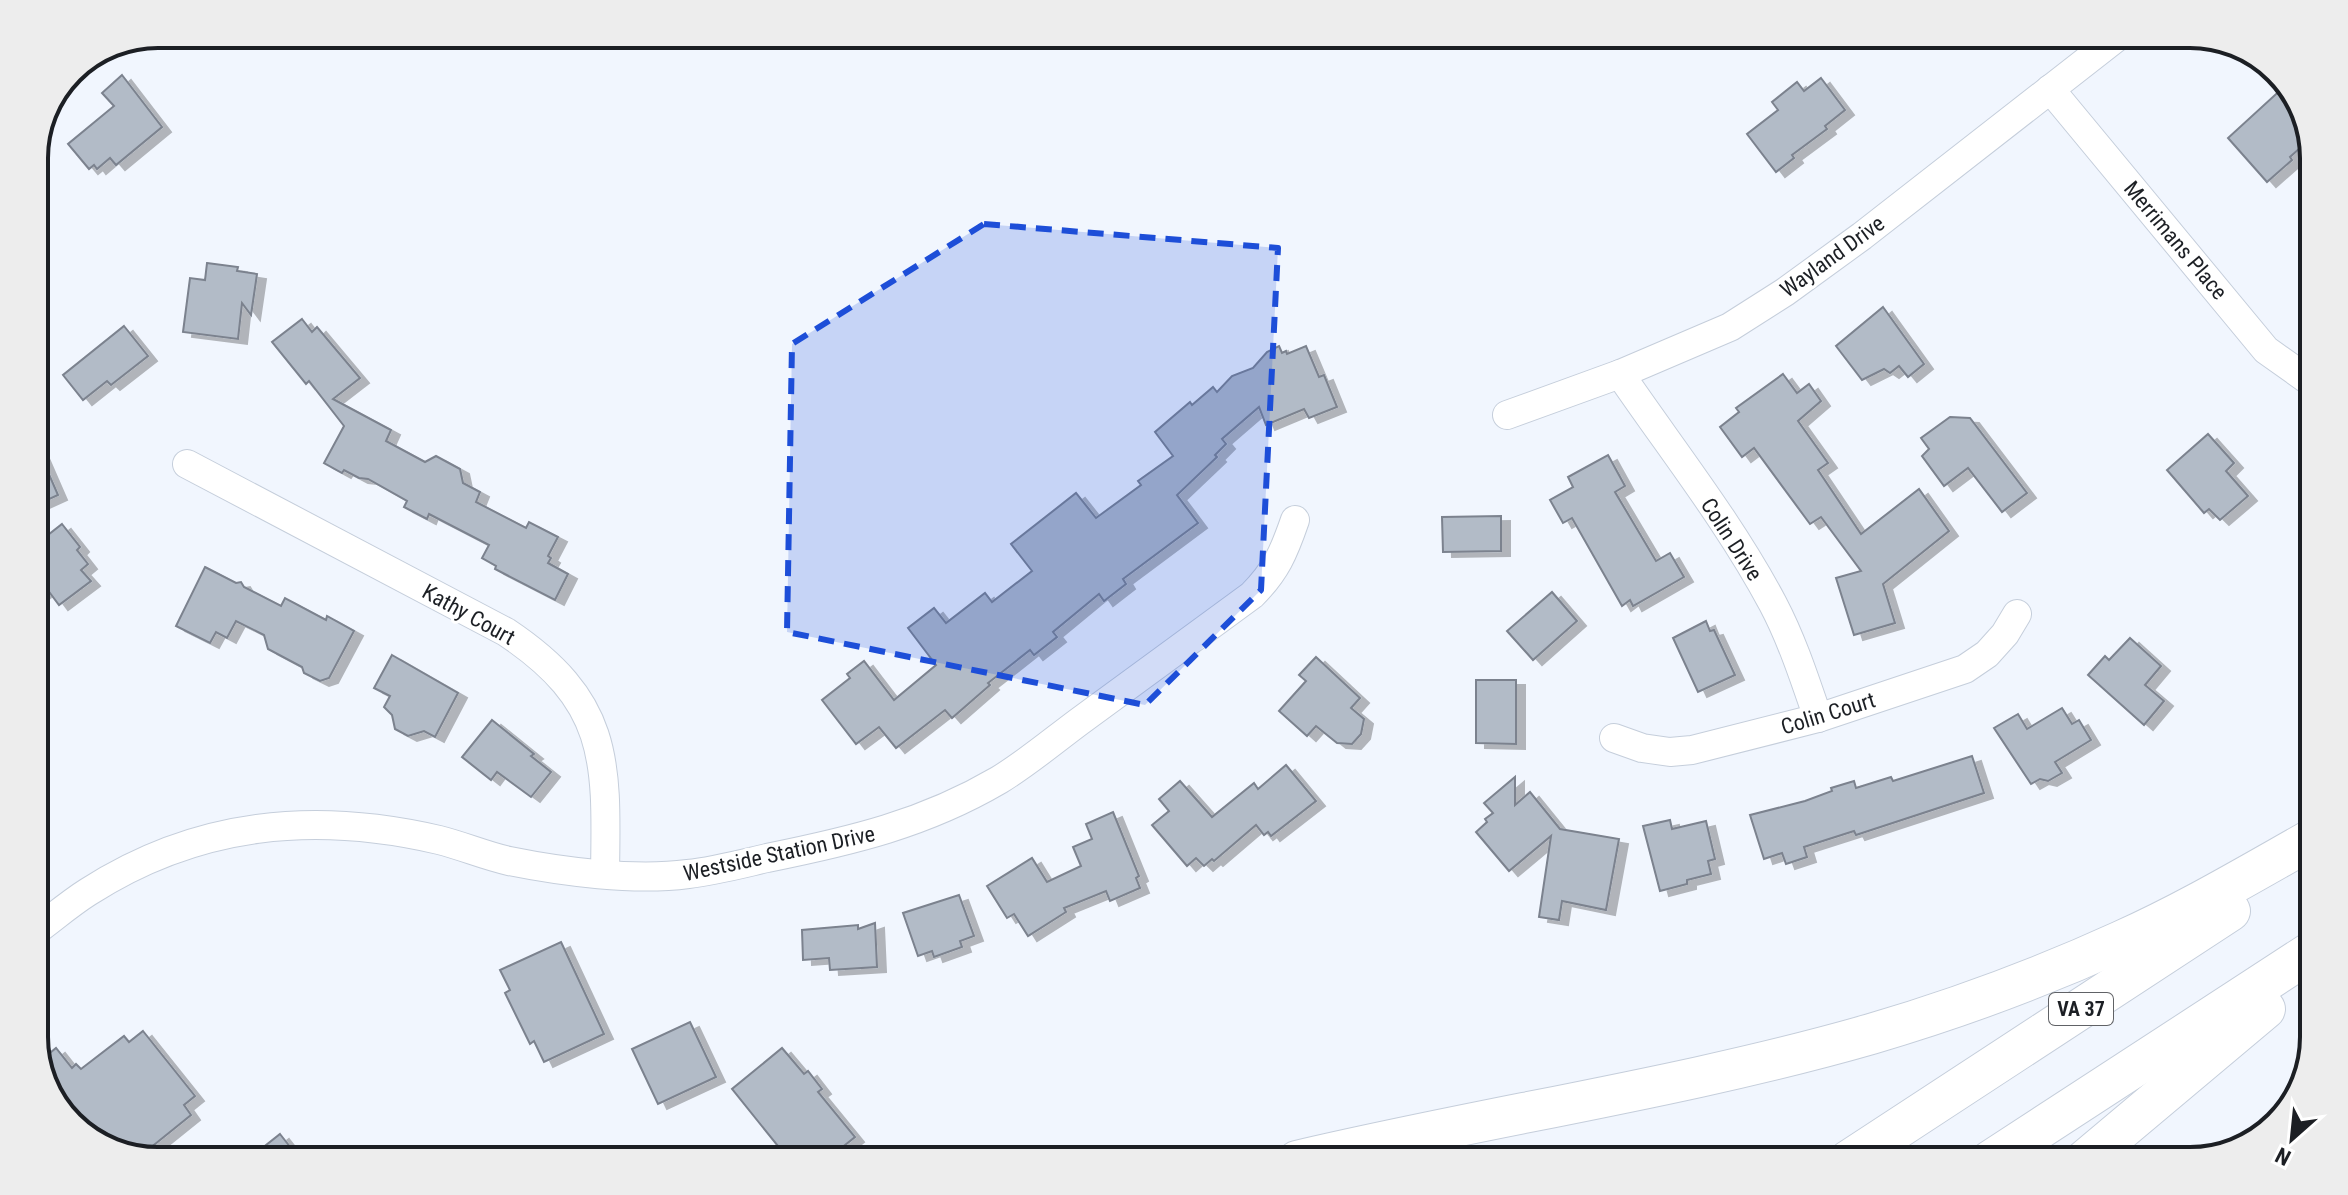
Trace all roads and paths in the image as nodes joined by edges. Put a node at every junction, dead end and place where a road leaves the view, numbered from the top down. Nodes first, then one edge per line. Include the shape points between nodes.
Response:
1 (2103, 48) edge
2 (2050, 89) junction
3 (1620, 374) junction
4 (2300, 374) edge
5 (1507, 415) dead end
6 (187, 464) dead end
7 (1295, 520) dead end
8 (2017, 614) dead end
9 (1818, 718) junction
10 (1614, 738) dead end
11 (2300, 846) edge
12 (2300, 865) edge
13 (605, 873) junction
14 (48, 922) edge
15 (2300, 959) edge
16 (2300, 981) edge
17 (1362, 1147) edge
18 (1869, 1147) edge
19 (2011, 1147) edge
20 (2100, 1147) edge

1 - 2 street, Wayland Drive
2 - 3 street, Wayland Drive via 1785,292 1730,327
2 - 4 street, Merrimans Place via 2266,350
3 - 5 street, Wayland Drive
3 - 9 street, Colin Drive via 1741,548 1801,667
6 - 13 street, Kathy Court via 506,632 556,671 590,717 599,740 606,800
7 - 13 street, Westside Station Drive via 1281,559 1252,595 1001,779 902,826 844,842 688,874
8 - 9 street, Colin Court via 1987,654 1965,669
9 - 10 street, Colin Court via 1692,750 1642,748
11 - 17 highway via 2124,940 1957,1007 1717,1071
12 - 18 highway, VA 37
13 - 14 street, Westside Station Drive via 507,860 384,828 266,826 188,844 135,866
15 - 19 highway
16 - 20 highway

